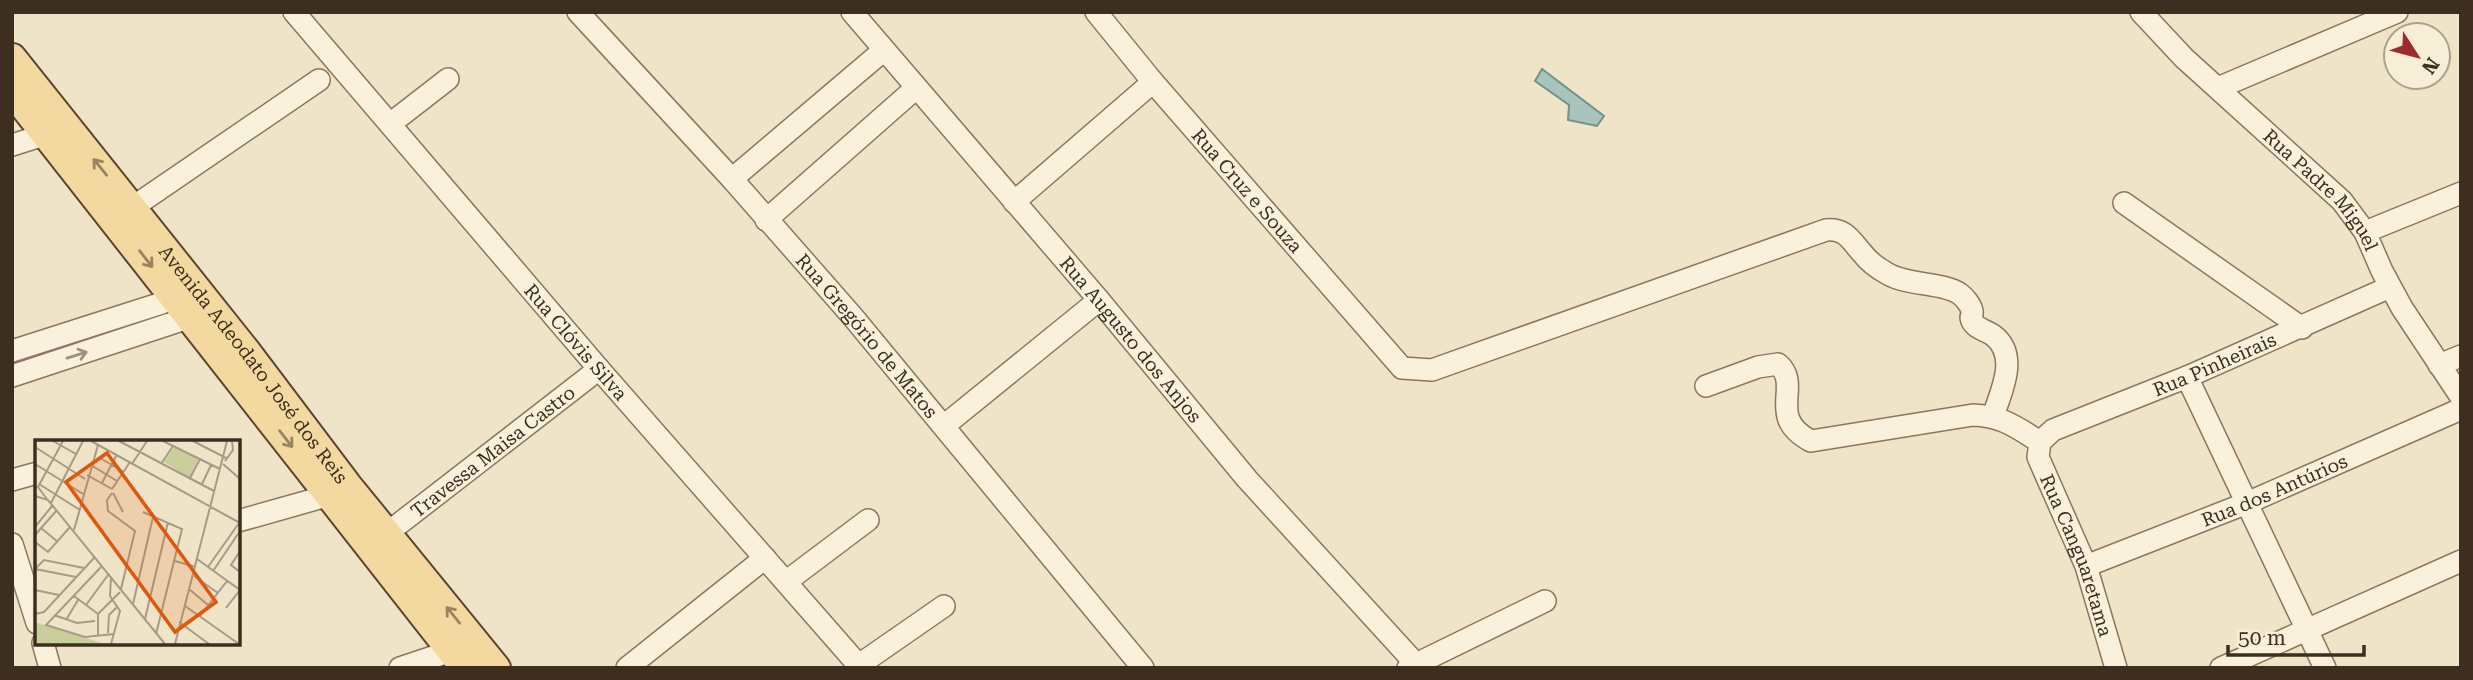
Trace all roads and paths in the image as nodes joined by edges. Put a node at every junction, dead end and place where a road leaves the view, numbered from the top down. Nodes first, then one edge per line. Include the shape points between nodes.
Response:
1 (852, 12) edge
2 (1096, 12) edge
3 (2141, 12) edge
4 (2397, 12) edge
5 (579, 13) edge
6 (303, 15) edge
7 (884, 50) junction
8 (12, 58) edge
9 (448, 79) dead end
10 (320, 80) dead end
11 (1153, 82) junction
12 (916, 88) junction
13 (2218, 88) junction
14 (12, 91) edge
15 (390, 124) junction
16 (56, 129) junction
17 (12, 145) edge
18 (732, 179) junction
19 (2461, 193) edge
20 (1014, 202) junction
21 (2124, 203) dead end
22 (124, 213) junction
23 (766, 220) junction
24 (2365, 232) junction
25 (2390, 287) junction
26 (1098, 300) junction
27 (195, 304) junction
28 (2302, 328) junction
29 (12, 351) edge
30 (2461, 356) edge
31 (2439, 365) junction
32 (599, 369) junction
33 (12, 376) edge
34 (2187, 377) junction
35 (1706, 386) dead end
36 (2461, 397) edge
37 (2461, 409) edge
38 (1993, 416) junction
39 (945, 425) junction
40 (2040, 442) junction
41 (35, 474) edge
42 (12, 480) edge
43 (338, 490) junction
44 (2247, 503) junction
45 (240, 520) edge
46 (868, 520) dead end
47 (386, 534) junction
48 (12, 544) edge
49 (765, 558) junction
50 (2461, 561) edge
51 (2086, 566) junction
52 (29, 568) edge
53 (787, 582) junction
54 (1545, 601) dead end
55 (944, 606) dead end
56 (35, 609) edge
57 (2306, 631) junction
58 (44, 645) edge
59 (458, 659) edge
60 (1411, 665) edge
61 (860, 667) edge
62 (50, 668) edge
63 (400, 668) edge
64 (496, 668) edge
65 (627, 668) edge
66 (1143, 668) edge
67 (2116, 668) edge
68 (2221, 668) edge
69 (2325, 668) edge

1 - 7 street, Rua Augusto dos Anjos
2 - 11 street, Rua Cruz e Souza
3 - 13 street, Rua Padre Miguel
4 - 13 street
5 - 18 street, Rua Gregório de Matos
6 - 15 street, Rua Clóvis Silva
7 - 12 street, Rua Augusto dos Anjos
7 - 18 street
8 - 16 main road, Avenida Adeodato José dos Reis
9 - 15 street
10 - 22 street
11 - 20 street
11 - 38 street, Rua Cruz e Souza via 1402,368 1432,370 1835,229 1850,237 1888,274 1949,290 1967,302 1974,325 1996,337 2004,354 2006,377
12 - 20 street, Rua Augusto dos Anjos
12 - 23 street
13 - 24 street, Rua Padre Miguel via 2342,201
14 - 16 main road, Avenida Adeodato José dos Reis
15 - 32 street, Rua Clóvis Silva
16 - 17 street
16 - 22 main road, Avenida Adeodato José dos Reis
18 - 23 street, Rua Gregório de Matos
19 - 24 street
20 - 26 street, Rua Augusto dos Anjos
21 - 28 street
22 - 27 main road, Avenida Adeodato José dos Reis
23 - 39 street, Rua Gregório de Matos
24 - 25 street, Rua Padre Miguel
25 - 28 street, Rua Pinheirais
25 - 31 street, Rua Padre Miguel
26 - 39 street
26 - 60 street, Rua Augusto dos Anjos
27 - 29 street
33 -> 27 street
27 - 43 main road, Avenida Adeodato José dos Reis
28 - 34 street, Rua Pinheirais
30 - 31 street
31 - 36 street, Rua Padre Miguel
32 - 47 street, Travessa Maisa Castro
32 - 49 street, Rua Clóvis Silva
34 - 40 street, Rua Pinheirais via 2053,430
34 - 44 street
35 - 38 street via 1779,364 1788,379 1789,422 1811,441 1973,415
37 - 44 street, Rua dos Antúrios
38 - 40 street
39 - 66 street, Rua Gregório de Matos
40 - 51 street, Rua Canguaretama via 2038,457
41 - 42 street
43 - 45 street
43 - 47 main road, Avenida Adeodato José dos Reis
43 - 59 main road, Avenida Adeodato José dos Reis
44 - 51 street, Rua dos Antúrios
44 - 57 street
46 - 53 street
64 -> 47 main road, Avenida Adeodato José dos Reis
48 - 52 street
49 - 53 street, Rua Clóvis Silva
49 - 65 street
50 - 57 street
51 - 67 street, Rua Canguaretama
52 - 56 street
53 - 61 street, Rua Clóvis Silva
54 - 60 street
55 - 61 street
57 - 68 street
57 - 69 street
58 - 62 street
59 - 63 street

